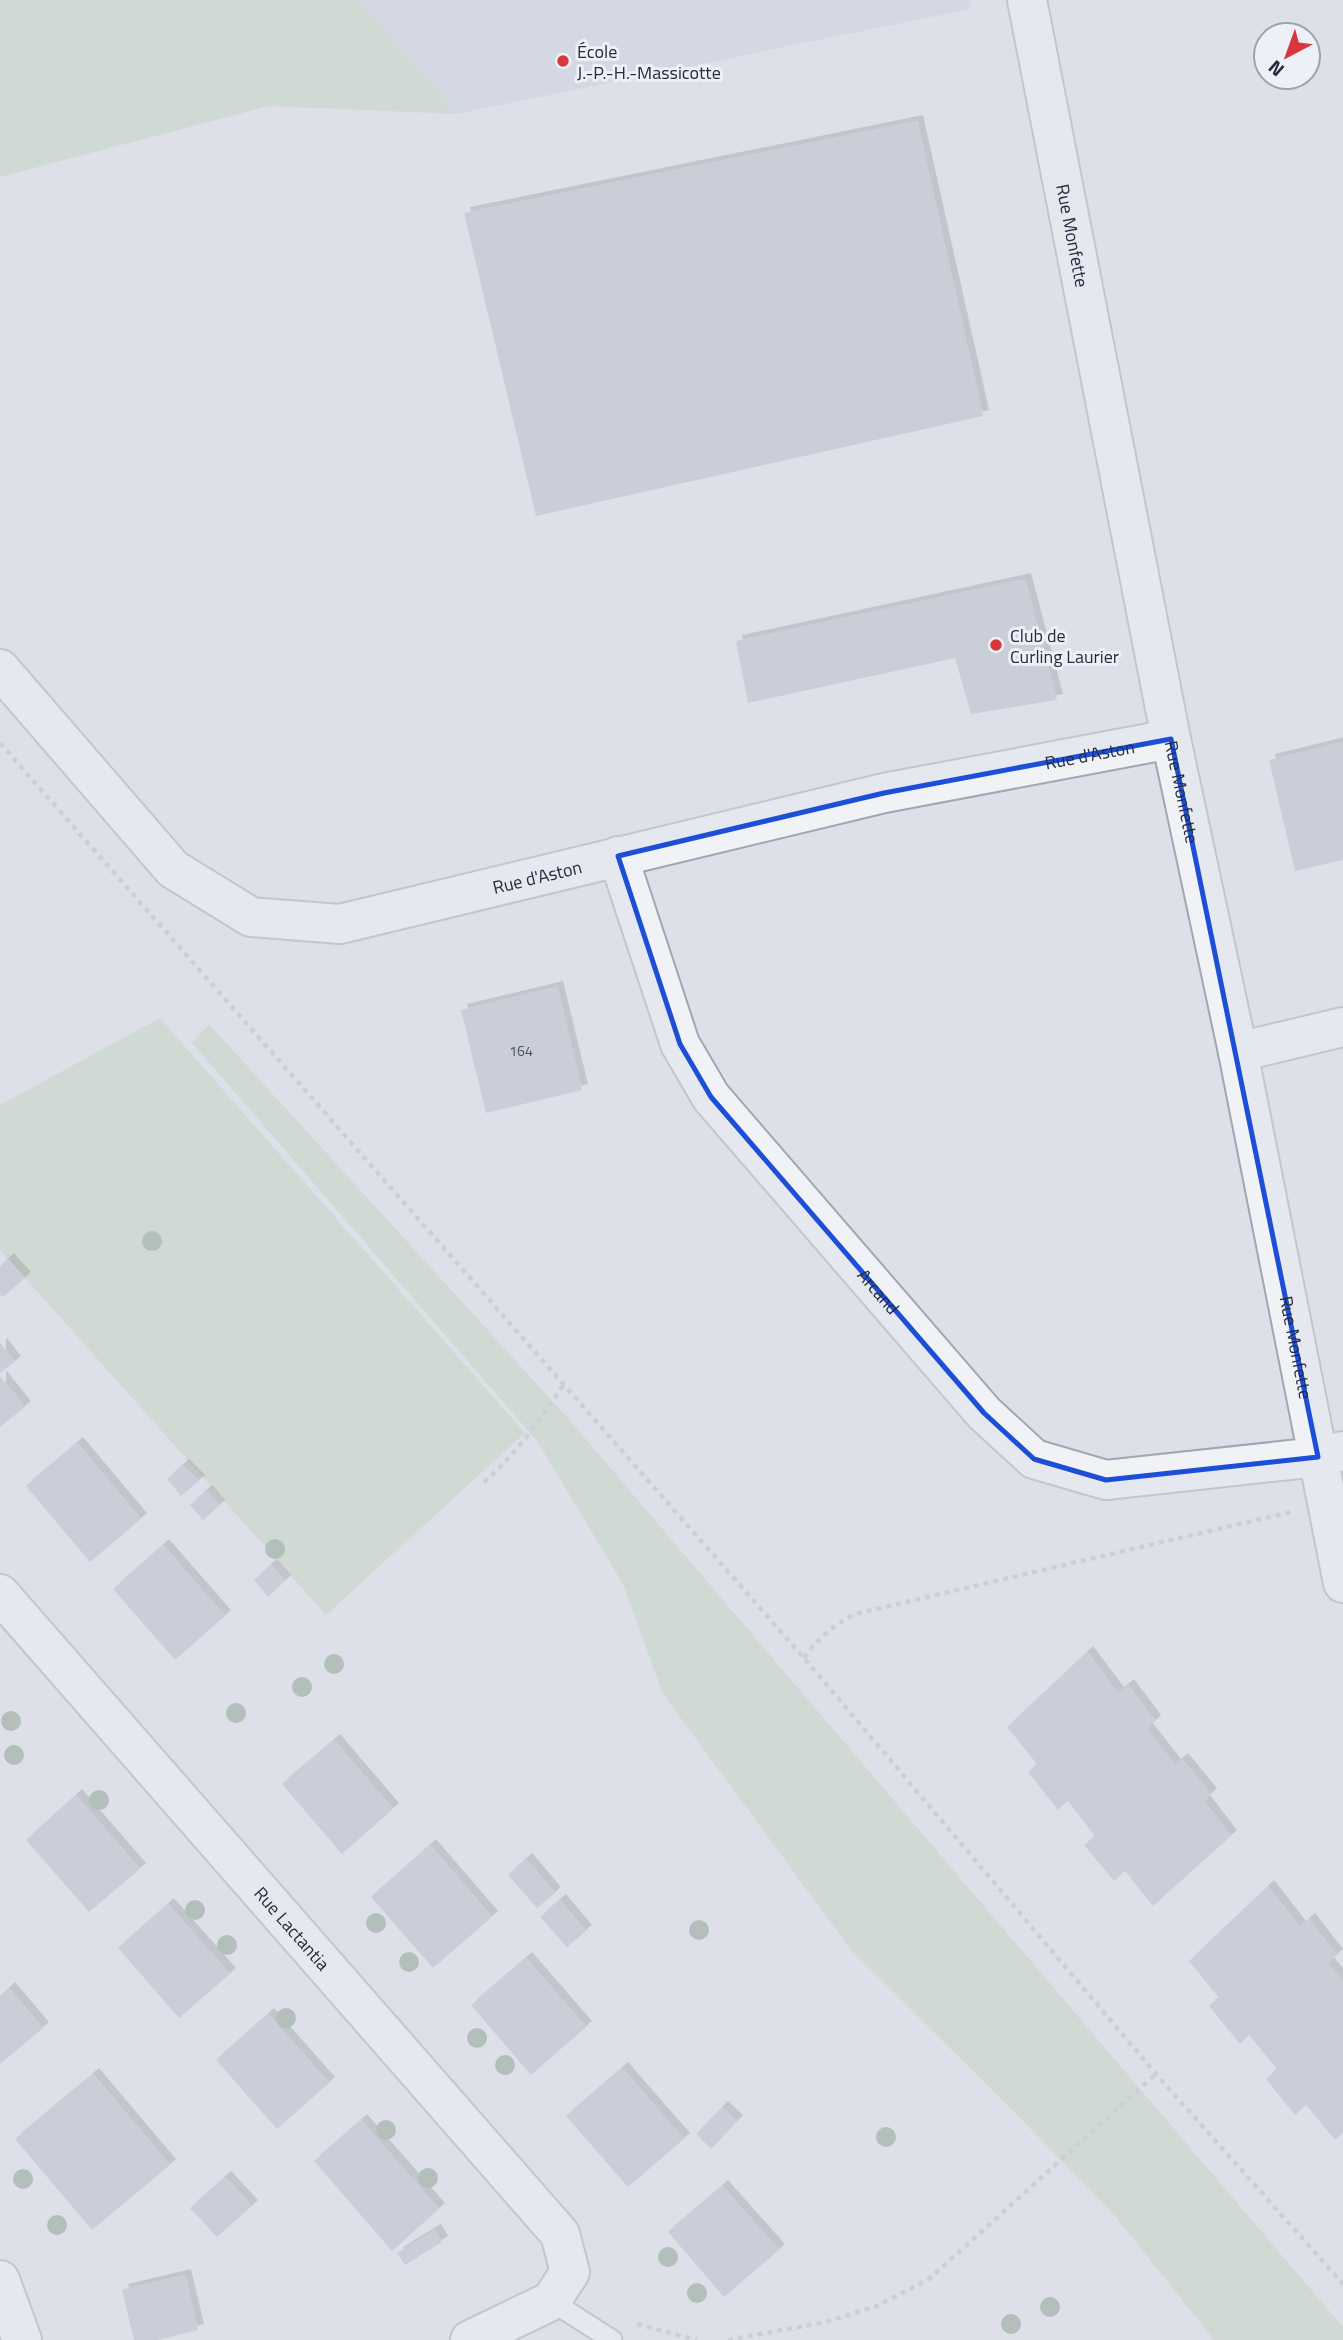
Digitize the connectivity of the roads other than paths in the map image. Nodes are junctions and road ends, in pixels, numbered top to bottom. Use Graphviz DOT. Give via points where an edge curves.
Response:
graph roads {
  1 [pos="1027,0"];
  2 [pos="0,669"];
  3 [pos="1171,739"];
  4 [pos="618,856"];
  5 [pos="1343,1027"];
  6 [pos="1238,1052"];
  7 [pos="1331,1454"];
  8 [pos="1343,1583"];
  9 [pos="0,1594"];
  10 [pos="0,2280"];
  11 [pos="560,2287"];
  12 [pos="22,2340"];
  13 [pos="470,2340"];
  14 [pos="612,2340"];
  1 -- 3 [label="street, Rue Monfette"];
  2 -- 4 [label="street, Rue d'Aston" via="173,869 251,918 340,924"];
  3 -- 4 [label="street, Rue d'Aston" via="884,793"];
  3 -- 6 [label="street, Rue Monfette"];
  4 -- 7 [label="street, Arcand" via="680,1044 710,1097 984,1413 1034,1459 1106,1480"];
  5 -- 6 [label="street"];
  6 -- 7 [label="street, Rue Monfette"];
  7 -- 8 [label="street, Rue Monfette"];
  9 -- 11 [label="street, Rue Lactantia" via="560,2234"];
  10 -- 12 [label="street"];
  11 -- 13 [label="street"];
  11 -- 14 [label="lane"];
}
